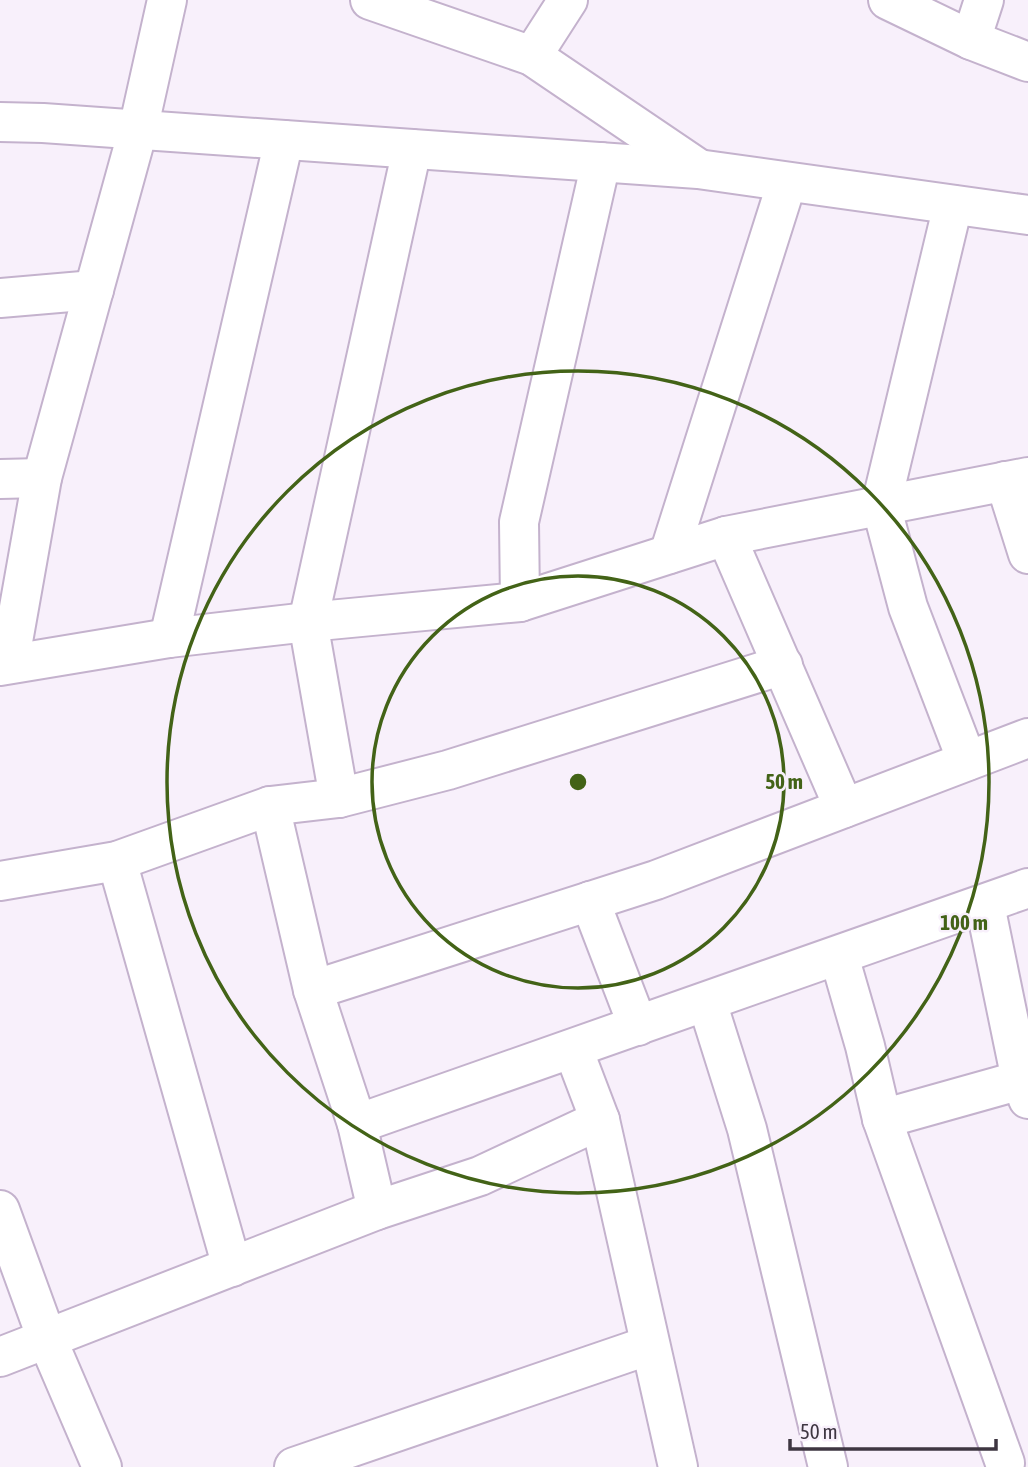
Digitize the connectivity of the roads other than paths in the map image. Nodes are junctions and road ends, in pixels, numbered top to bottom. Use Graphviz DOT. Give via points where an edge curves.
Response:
graph roads {
  1 [pos="167,0"];
  2 [pos="370,0"];
  3 [pos="568,0"];
  4 [pos="888,0"];
  5 [pos="985,0"];
  6 [pos="971,40"];
  7 [pos="533,56"];
  8 [pos="1028,62"];
  9 [pos="0,122"];
  10 [pos="138,130"];
  11 [pos="284,140"];
  12 [pos="412,149"];
  13 [pos="601,162"];
  14 [pos="698,169"];
  15 [pos="787,182"];
  16 [pos="953,205"];
  17 [pos="1028,215"];
  18 [pos="94,290"];
  19 [pos="0,298"];
  20 [pos="42,478"];
  21 [pos="0,479"];
  22 [pos="1016,479"];
  23 [pos="881,505"];
  24 [pos="726,536"];
  25 [pos="669,554"];
  26 [pos="1028,554"];
  27 [pos="520,602"];
  28 [pos="308,622"];
  29 [pos="169,638"];
  30 [pos="5,665"];
  31 [pos="783,665"];
  32 [pos="1028,738"];
  33 [pos="967,761"];
  34 [pos="339,798"];
  35 [pos="270,806"];
  36 [pos="844,808"];
  37 [pos="117,861"];
  38 [pos="0,881"];
  39 [pos="1028,888"];
  40 [pos="590,901"];
  41 [pos="985,905"];
  42 [pos="839,956"];
  43 [pos="313,990"];
  44 [pos="707,1002"];
  45 [pos="638,1026"];
  46 [pos="573,1049"];
  47 [pos="1024,1090"];
  48 [pos="882,1119"];
  49 [pos="600,1120"];
  50 [pos="357,1124"];
  51 [pos="0,1210"];
  52 [pos="377,1210"];
  53 [pos="232,1266"];
  54 [pos="47,1339"];
  55 [pos="650,1345"];
  56 [pos="0,1357"];
  57 [pos="1008,1461"];
  58 [pos="103,1467"];
  59 [pos="294,1467"];
  60 [pos="678,1467"];
  61 [pos="828,1467"];
  1 -- 10 [label="street"];
  2 -- 7 [label="street"];
  3 -- 7 [label="street"];
  4 -- 6 [label="street"];
  5 -- 6 [label="street"];
  6 -- 8 [label="street"];
  7 -- 14 [label="street"];
  9 -- 10 [label="street"];
  10 -- 11 [label="street"];
  10 -- 18 [label="street"];
  11 -- 12 [label="street"];
  11 -- 29 [label="street"];
  12 -- 13 [label="street"];
  12 -- 28 [label="street"];
  13 -- 14 [label="street"];
  13 -- 27 [label="street" via="519,522"];
  14 -- 15 [label="street"];
  15 -- 16 [label="street"];
  15 -- 25 [label="street"];
  16 -- 17 [label="street"];
  16 -- 23 [label="street"];
  18 -- 19 [label="street"];
  18 -- 20 [label="street"];
  20 -- 21 [label="street"];
  20 -- 30 [label="street"];
  22 -- 23 [label="street"];
  22 -- 26 [label="street"];
  23 -- 24 [label="street"];
  23 -- 33 [label="street" via="908,607"];
  24 -- 25 [label="street"];
  24 -- 31 [label="street"];
  25 -- 27 [label="street"];
  27 -- 28 [label="street"];
  28 -- 29 [label="street"];
  28 -- 34 [label="street"];
  29 -- 30 [label="street"];
  31 -- 34 [label="street" via="448,770"];
  31 -- 36 [label="street"];
  32 -- 33 [label="street"];
  33 -- 36 [label="street"];
  34 -- 35 [label="street"];
  35 -- 37 [label="street"];
  35 -- 43 [label="street"];
  36 -- 40 [label="street"];
  37 -- 38 [label="street"];
  37 -- 53 [label="street"];
  39 -- 41 [label="street"];
  40 -- 43 [label="street"];
  40 -- 45 [label="street"];
  41 -- 42 [label="street"];
  41 -- 47 [label="street"];
  42 -- 44 [label="street"];
  42 -- 48 [label="street"];
  43 -- 50 [label="street"];
  44 -- 45 [label="street"];
  44 -- 61 [label="street" via="747,1129"];
  45 -- 46 [label="street"];
  46 -- 49 [label="street"];
  46 -- 50 [label="street"];
  47 -- 48 [label="street"];
  48 -- 57 [label="street"];
  49 -- 52 [label="street" via="480,1176"];
  49 -- 55 [label="street"];
  50 -- 52 [label="street"];
  51 -- 54 [label="street"];
  52 -- 53 [label="street"];
  53 -- 54 [label="street"];
  54 -- 56 [label="street"];
  54 -- 58 [label="street"];
  55 -- 59 [label="street"];
  55 -- 60 [label="street"];
}
